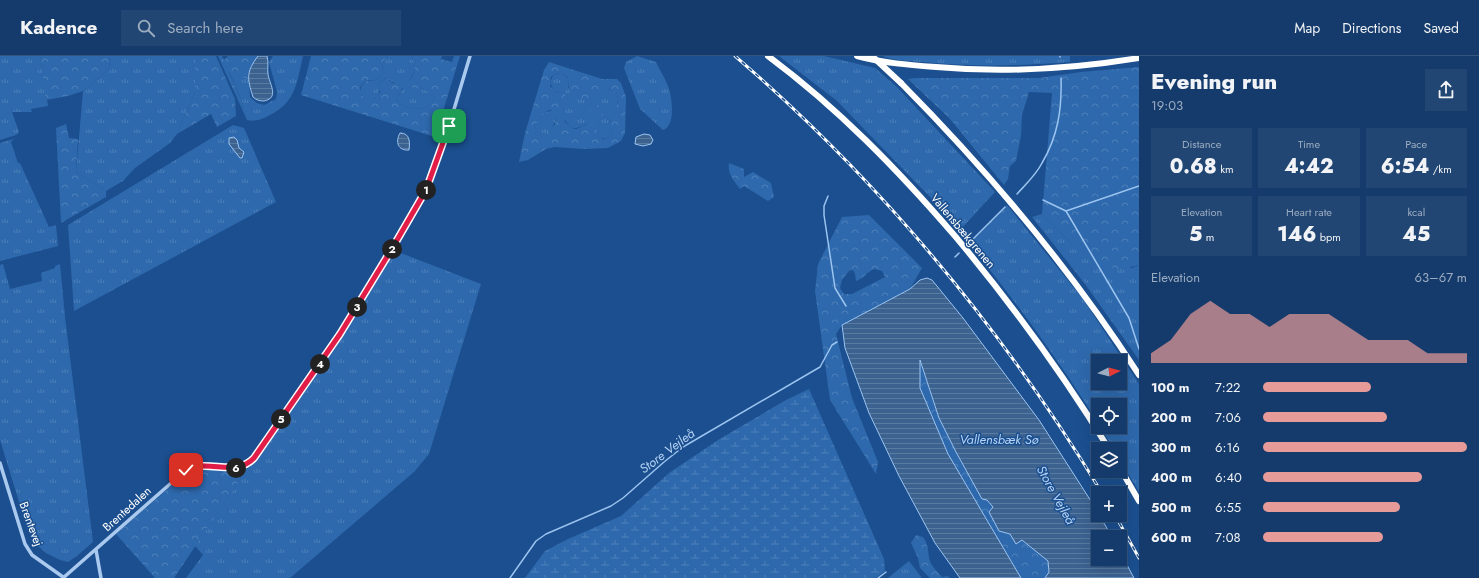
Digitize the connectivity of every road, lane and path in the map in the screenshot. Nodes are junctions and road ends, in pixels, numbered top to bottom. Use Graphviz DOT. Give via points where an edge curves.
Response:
graph roads {
  1 [pos="470,56"];
  2 [pos="768,56"];
  3 [pos="857,56"];
  4 [pos="872,56"];
  5 [pos="1139,58"];
  6 [pos="1139,375"];
  7 [pos="1104,442"];
  8 [pos="0,463"];
  9 [pos="1126,478"];
  10 [pos="1139,501"];
  11 [pos="96,550"];
  12 [pos="63,578"];
  13 [pos="101,578"];
  1 -- 11 [label="street, Brentedalen" via="426,190 340,334 254,458 241,467 202,465 186,470"];
  2 -- 7 [label="highway, Vallensbækgrenen" via="846,121 892,166 940,220 1017,314"];
  3 -- 5 [label="highway" via="906,65 993,70 1078,66"];
  4 -- 6 [label="highway, bridge" via="957,141 1034,230 1088,299"];
  8 -- 12 [label="street, Brentevej" via="25,544 32,555"];
  9 -- 10 [label="highway"];
  11 -- 12 [label="street, Brentedalen"];
  11 -- 13 [label="street"];
}
